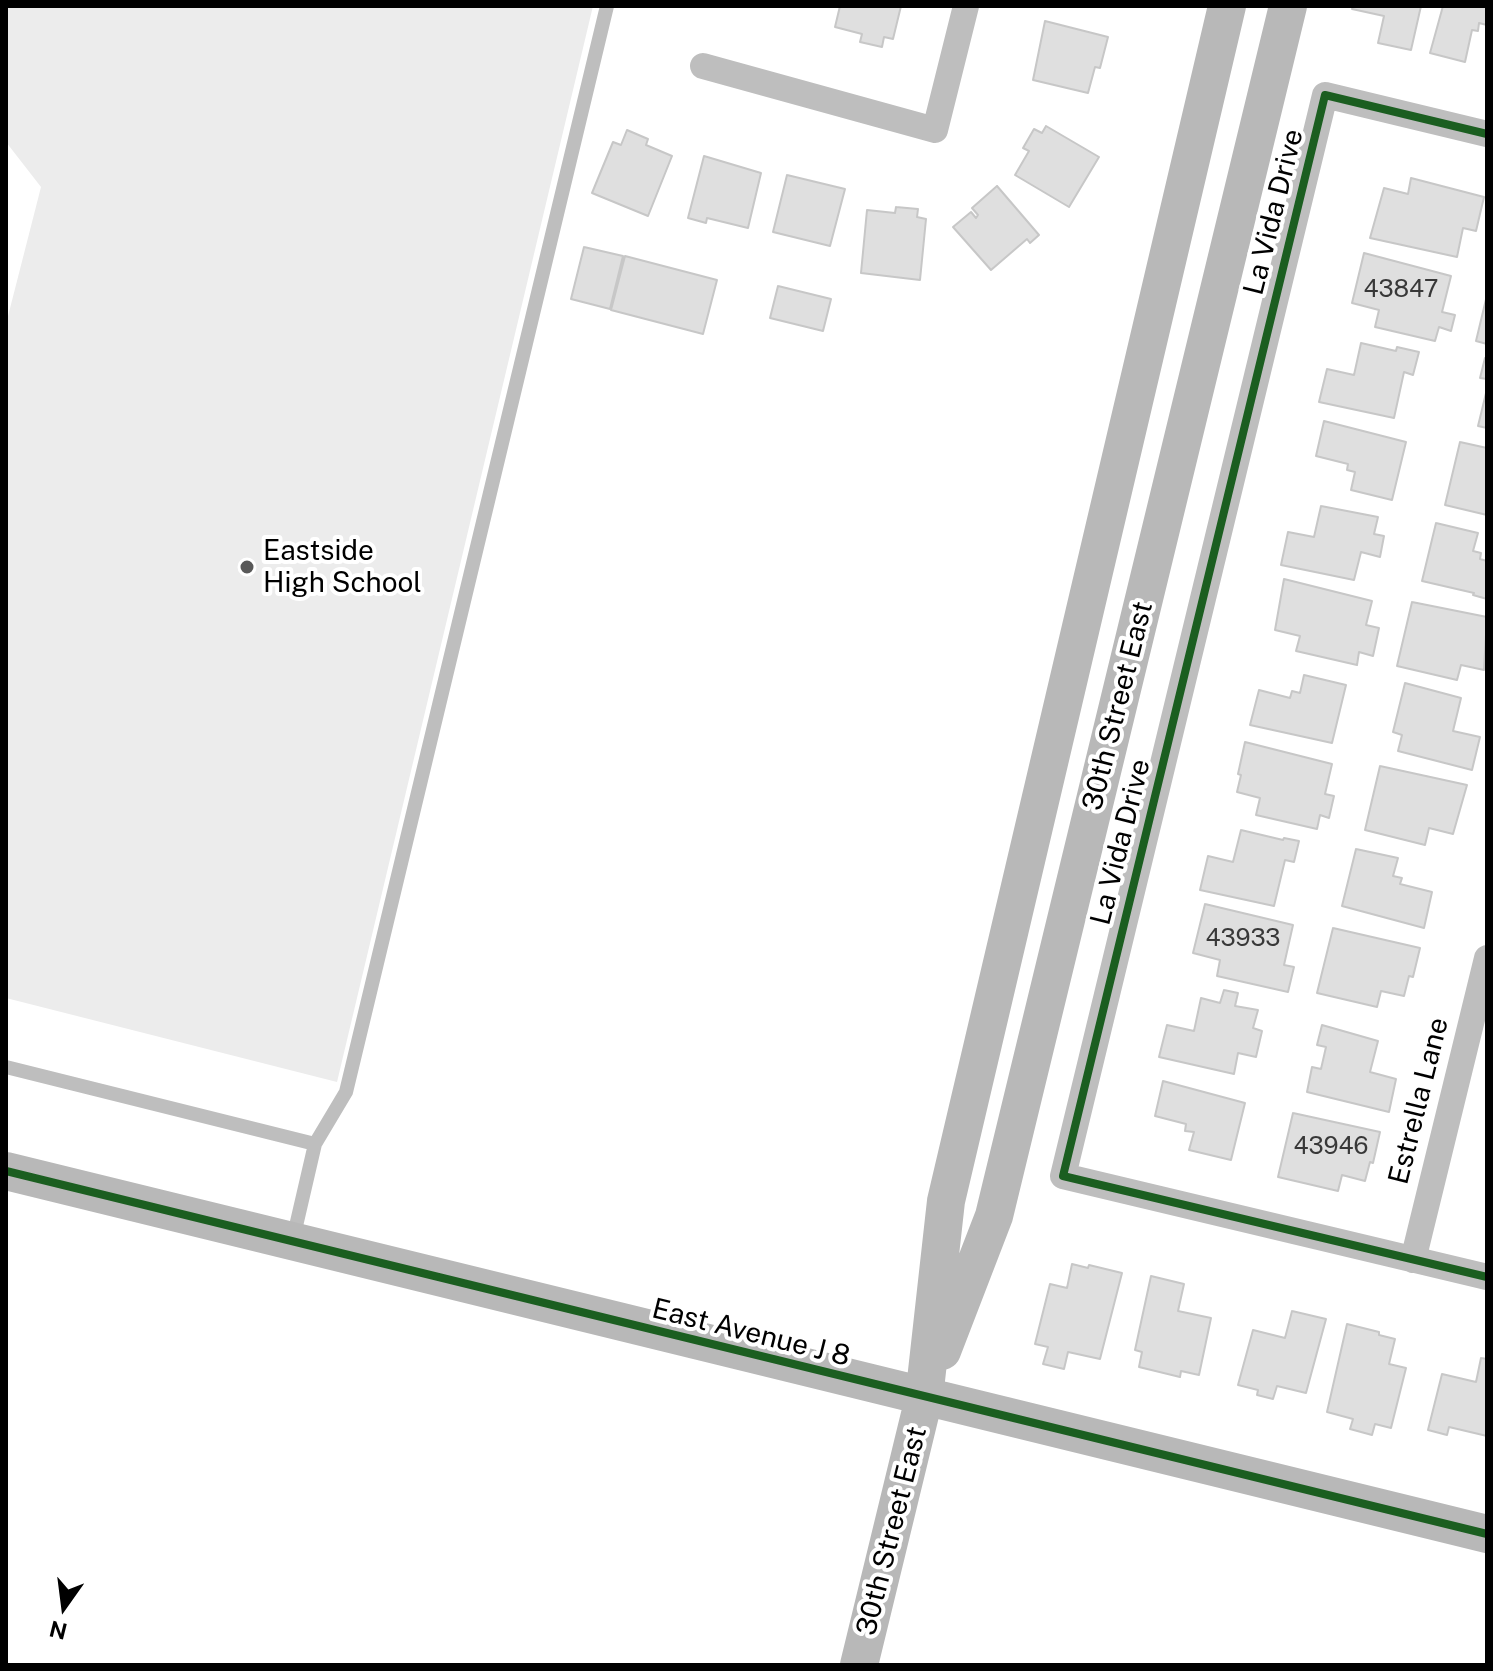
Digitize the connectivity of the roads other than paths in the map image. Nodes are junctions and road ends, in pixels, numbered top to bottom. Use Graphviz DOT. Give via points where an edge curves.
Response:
graph roads {
  1 [pos="607,6"];
  2 [pos="966,6"];
  3 [pos="1227,6"];
  4 [pos="1288,6"];
  5 [pos="703,66"];
  6 [pos="1487,134"];
  7 [pos="1487,958"];
  8 [pos="6,1067"];
  9 [pos="315,1144"];
  10 [pos="6,1171"];
  11 [pos="293,1242"];
  12 [pos="1413,1260"];
  13 [pos="1487,1277"];
  14 [pos="924,1398"];
  15 [pos="1487,1534"];
  16 [pos="859,1665"];
  1 -- 9 [label="lane" via="346,1092"];
  2 -- 5 [label="street" via="935,130"];
  3 -- 14 [label="main road, 30th Street East" via="946,1201"];
  4 -- 14 [label="main road, 30th Street East" via="994,1216"];
  6 -- 12 [label="street, La Vida Drive" via="1325,95 1063,1176"];
  7 -- 12 [label="street, Estrella Lane"];
  8 -- 9 [label="lane"];
  9 -- 11 [label="lane"];
  10 -- 11 [label="main road, East Avenue J 8"];
  11 -- 14 [label="main road, East Avenue J 8"];
  12 -- 13 [label="street, La Vida Drive"];
  14 -- 15 [label="main road, East Avenue J 8"];
  14 -- 16 [label="main road, 30th Street East"];
}
